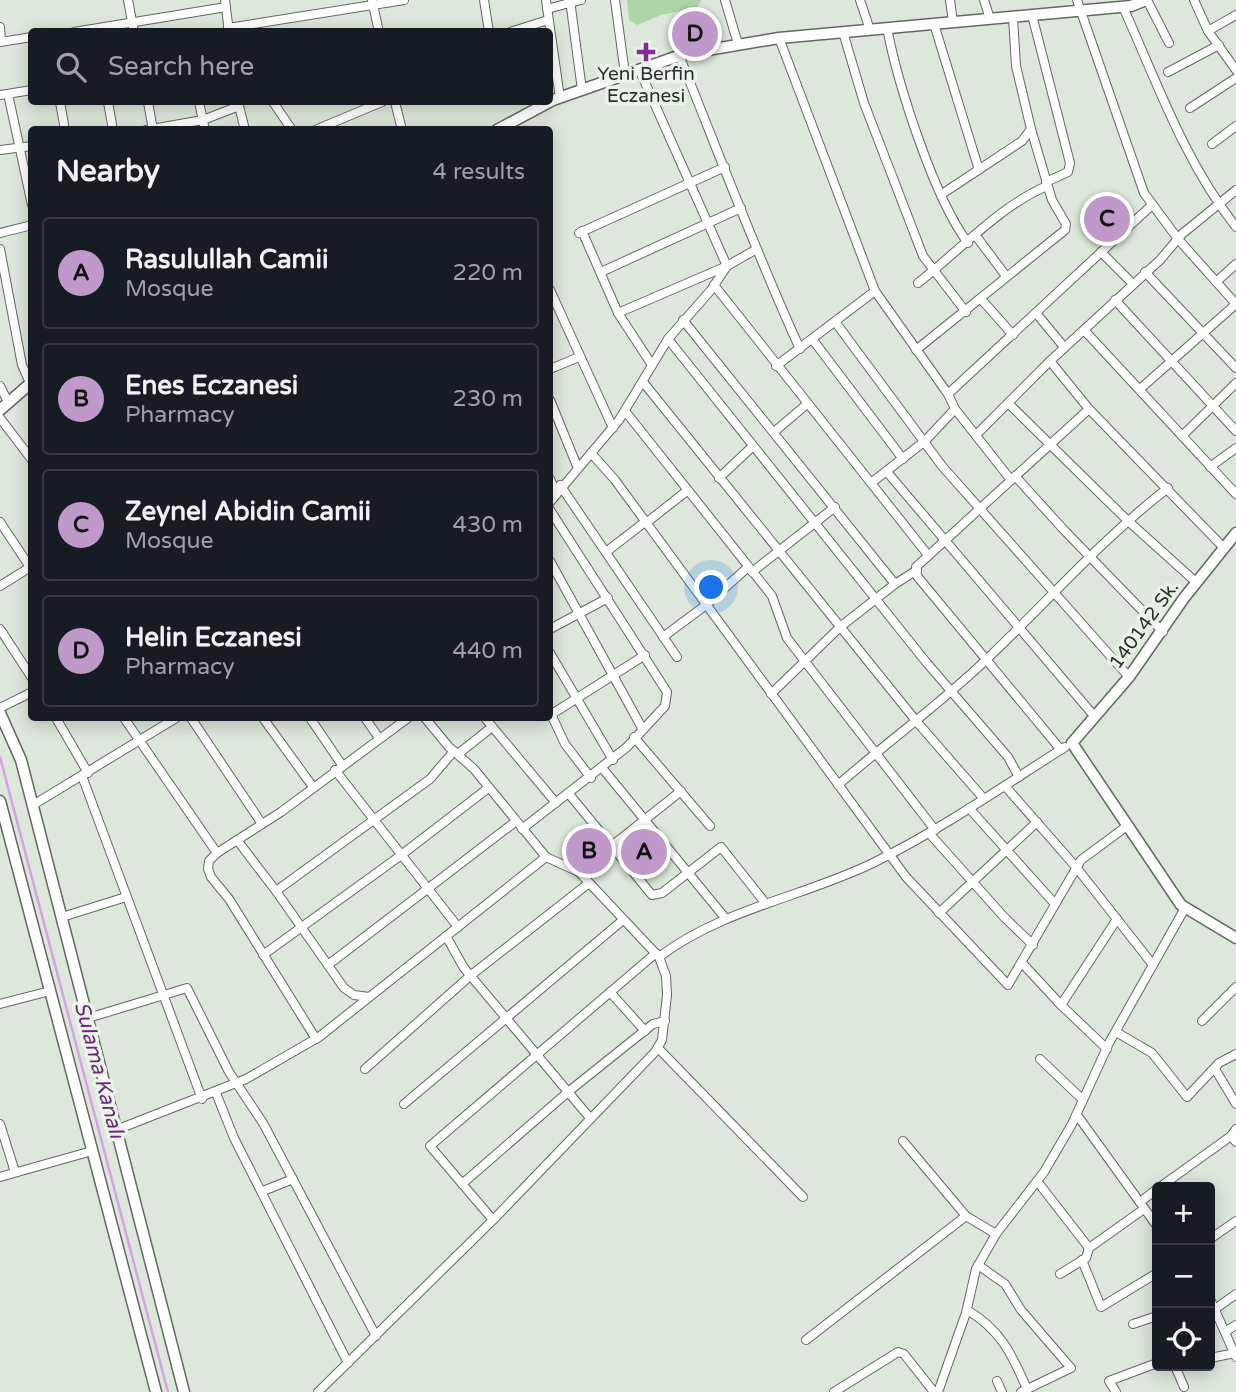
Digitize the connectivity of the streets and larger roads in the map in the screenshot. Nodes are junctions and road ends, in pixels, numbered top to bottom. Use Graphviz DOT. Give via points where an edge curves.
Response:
graph roads {
  1 [pos="128,0"];
  2 [pos="404,0"];
  3 [pos="484,0"];
  4 [pos="581,0"];
  5 [pos="615,0"];
  6 [pos="725,0"];
  7 [pos="860,0"];
  8 [pos="950,0"];
  9 [pos="984,0"];
  10 [pos="1146,0"];
  11 [pos="1194,0"];
  12 [pos="570,1"];
  13 [pos="225,3"];
  14 [pos="372,3"];
  15 [pos="546,4"];
  16 [pos="1078,5"];
  17 [pos="1123,7"];
  18 [pos="1032,15"];
  19 [pos="1236,15"];
  20 [pos="1013,17"];
  21 [pos="990,19"];
  22 [pos="548,20"];
  23 [pos="953,22"];
  24 [pos="934,24"];
  25 [pos="0,27"];
  26 [pos="133,28"];
  27 [pos="228,28"];
  28 [pos="239,28"];
  29 [pos="378,28"];
  30 [pos="488,28"];
  31 [pos="523,28"];
  32 [pos="549,28"];
  33 [pos="887,28"];
  34 [pos="870,30"];
  35 [pos="1208,31"];
  36 [pos="844,32"];
  37 [pos="28,38"];
  38 [pos="779,38"];
  39 [pos="1,41"];
  40 [pos="1169,43"];
  41 [pos="738,44"];
  42 [pos="1219,45"];
  43 [pos="553,52"];
  44 [pos="679,55"];
  45 [pos="1235,65"];
  46 [pos="639,69"];
  47 [pos="1168,72"];
  48 [pos="625,74"];
  49 [pos="1236,78"];
  50 [pos="582,90"];
  51 [pos="28,91"];
  52 [pos="4,94"];
  53 [pos="560,97"];
  54 [pos="553,101"];
  55 [pos="61,105"];
  56 [pos="109,105"];
  57 [pos="149,105"];
  58 [pos="200,105"];
  59 [pos="237,105"];
  60 [pos="239,105"];
  61 [pos="275,105"];
  62 [pos="375,105"];
  63 [pos="396,105"];
  64 [pos="545,105"];
  65 [pos="1190,108"];
  66 [pos="203,120"];
  67 [pos="64,126"];
  68 [pos="112,126"];
  69 [pos="152,126"];
  70 [pos="184,126"];
  71 [pos="204,126"];
  72 [pos="243,126"];
  73 [pos="289,126"];
  74 [pos="325,126"];
  75 [pos="401,126"];
  76 [pos="505,126"];
  77 [pos="1236,127"];
  78 [pos="1031,129"];
  79 [pos="1212,144"];
  80 [pos="28,147"];
  81 [pos="18,149"];
  82 [pos="0,150"];
  83 [pos="724,167"];
  84 [pos="979,170"];
  85 [pos="691,181"];
  86 [pos="1046,184"];
  87 [pos="28,189"];
  88 [pos="1236,190"];
  89 [pos="942,194"];
  90 [pos="1217,203"];
  91 [pos="1152,205"];
  92 [pos="741,208"];
  93 [pos="709,223"];
  94 [pos="28,226"];
  95 [pos="1236,227"];
  96 [pos="0,233"];
  97 [pos="976,236"];
  98 [pos="1178,239"];
  99 [pos="968,243"];
  100 [pos="0,249"];
  101 [pos="755,250"];
  102 [pos="1101,252"];
  103 [pos="1236,264"];
  104 [pos="727,266"];
  105 [pos="933,271"];
  106 [pos="601,272"];
  107 [pos="1145,272"];
  108 [pos="1006,276"];
  109 [pos="1216,282"];
  110 [pos="918,283"];
  111 [pos="1132,284"];
  112 [pos="714,285"];
  113 [pos="875,291"];
  114 [pos="553,297"];
  115 [pos="981,299"];
  116 [pos="1115,300"];
  117 [pos="1236,304"];
  118 [pos="965,312"];
  119 [pos="618,313"];
  120 [pos="1036,313"];
  121 [pos="684,320"];
  122 [pos="836,323"];
  123 [pos="1084,330"];
  124 [pos="1204,332"];
  125 [pos="1013,335"];
  126 [pos="668,339"];
  127 [pos="813,340"];
  128 [pos="1064,347"];
  129 [pos="800,349"];
  130 [pos="916,350"];
  131 [pos="579,357"];
  132 [pos="1050,361"];
  133 [pos="1171,361"];
  134 [pos="652,365"];
  135 [pos="776,366"];
  136 [pos="553,368"];
  137 [pos="1236,368"];
  138 [pos="28,376"];
  139 [pos="643,382"];
  140 [pos="1236,383"];
  141 [pos="28,385"];
  142 [pos="0,386"];
  143 [pos="1140,390"];
  144 [pos="948,394"];
  145 [pos="1008,403"];
  146 [pos="807,404"];
  147 [pos="4,406"];
  148 [pos="1213,406"];
  149 [pos="553,407"];
  150 [pos="954,409"];
  151 [pos="1089,409"];
  152 [pos="625,411"];
  153 [pos="0,418"];
  154 [pos="613,428"];
  155 [pos="1236,431"];
  156 [pos="774,432"];
  157 [pos="976,435"];
  158 [pos="1182,436"];
  159 [pos="925,441"];
  160 [pos="753,446"];
  161 [pos="1049,446"];
  162 [pos="1236,448"];
  163 [pos="591,453"];
  164 [pos="28,455"];
  165 [pos="902,459"];
  166 [pos="578,466"];
  167 [pos="1210,467"];
  168 [pos="887,471"];
  169 [pos="719,478"];
  170 [pos="1013,478"];
  171 [pos="553,483"];
  172 [pos="871,483"];
  173 [pos="1168,488"];
  174 [pos="558,489"];
  175 [pos="688,490"];
  176 [pos="1236,494"];
  177 [pos="553,497"];
  178 [pos="835,508"];
  179 [pos="979,509"];
  180 [pos="553,515"];
  181 [pos="1127,520"];
  182 [pos="0,522"];
  183 [pos="646,522"];
  184 [pos="813,522"];
  185 [pos="1236,533"];
  186 [pos="945,539"];
  187 [pos="1223,547"];
  188 [pos="777,550"];
  189 [pos="606,552"];
  190 [pos="928,555"];
  191 [pos="1090,558"];
  192 [pos="28,564"];
  193 [pos="553,567"];
  194 [pos="28,570"];
  195 [pos="750,570"];
  196 [pos="917,570"];
  197 [pos="1197,583"];
  198 [pos="895,584"];
  199 [pos="0,586"];
  200 [pos="1054,593"];
  201 [pos="608,598"];
  202 [pos="876,599"];
  203 [pos="706,606"];
  204 [pos="578,613"];
  205 [pos="553,627"];
  206 [pos="840,627"];
  207 [pos="1018,628"];
  208 [pos="0,629"];
  209 [pos="1163,632"];
  210 [pos="663,637"];
  211 [pos="645,655"];
  212 [pos="677,657"];
  213 [pos="553,658"];
  214 [pos="987,660"];
  215 [pos="803,661"];
  216 [pos="28,672"];
  217 [pos="615,677"];
  218 [pos="1129,677"];
  219 [pos="950,689"];
  220 [pos="28,694"];
  221 [pos="771,694"];
  222 [pos="576,700"];
  223 [pos="0,710"];
  224 [pos="553,712"];
  225 [pos="553,717"];
  226 [pos="1095,717"];
  227 [pos="58,721"];
  228 [pos="126,721"];
  229 [pos="171,721"];
  230 [pos="193,721"];
  231 [pos="265,721"];
  232 [pos="312,721"];
  233 [pos="367,721"];
  234 [pos="404,721"];
  235 [pos="428,721"];
  236 [pos="487,721"];
  237 [pos="917,722"];
  238 [pos="492,727"];
  239 [pos="642,728"];
  240 [pos="634,737"];
  241 [pos="379,738"];
  242 [pos="1075,740"];
  243 [pos="138,741"];
  244 [pos="1061,750"];
  245 [pos="456,752"];
  246 [pos="875,752"];
  247 [pos="613,760"];
  248 [pos="339,767"];
  249 [pos="603,769"];
  250 [pos="85,774"];
  251 [pos="1019,777"];
  252 [pos="591,778"];
  253 [pos="838,785"];
  254 [pos="1005,786"];
  255 [pos="313,787"];
  256 [pos="487,789"];
  257 [pos="681,791"];
  258 [pos="569,794"];
  259 [pos="984,799"];
  260 [pos="0,801"];
  261 [pos="556,803"];
  262 [pos="33,805"];
  263 [pos="969,808"];
  264 [pos="644,819"];
  265 [pos="373,821"];
  266 [pos="515,822"];
  267 [pos="1037,822"];
  268 [pos="261,824"];
  269 [pos="1128,825"];
  270 [pos="710,826"];
  271 [pos="522,829"];
  272 [pos="932,831"];
  273 [pos="237,840"];
  274 [pos="611,845"];
  275 [pos="217,853"];
  276 [pos="1007,853"];
  277 [pos="890,854"];
  278 [pos="400,856"];
  279 [pos="546,857"];
  280 [pos="1076,867"];
  281 [pos="579,872"];
  282 [pos="687,872"];
  283 [pos="972,881"];
  284 [pos="589,883"];
  285 [pos="427,890"];
  286 [pos="276,891"];
  287 [pos="126,897"];
  288 [pos="766,904"];
  289 [pos="1055,904"];
  290 [pos="1185,908"];
  291 [pos="939,913"];
  292 [pos="62,917"];
  293 [pos="726,919"];
  294 [pos="1117,919"];
  295 [pos="623,920"];
  296 [pos="458,927"];
  297 [pos="301,928"];
  298 [pos="446,936"];
  299 [pos="1236,939"];
  300 [pos="1032,945"];
  301 [pos="263,955"];
  302 [pos="657,955"];
  303 [pos="1023,963"];
  304 [pos="328,965"];
  305 [pos="1153,965"];
  306 [pos="470,976"];
  307 [pos="1236,987"];
  308 [pos="50,991"];
  309 [pos="610,992"];
  310 [pos="163,996"];
  311 [pos="369,997"];
  312 [pos="0,1004"];
  313 [pos="1061,1005"];
  314 [pos="88,1018"];
  315 [pos="505,1018"];
  316 [pos="665,1021"];
  317 [pos="1202,1021"];
  318 [pos="645,1031"];
  319 [pos="1116,1032"];
  320 [pos="316,1039"];
  321 [pos="658,1048"];
  322 [pos="1107,1049"];
  323 [pos="1236,1054"];
  324 [pos="537,1055"];
  325 [pos="1041,1059"];
  326 [pos="365,1069"];
  327 [pos="1215,1069"];
  328 [pos="236,1083"];
  329 [pos="568,1091"];
  330 [pos="216,1093"];
  331 [pos="202,1099"];
  332 [pos="1083,1100"];
  333 [pos="404,1104"];
  334 [pos="1236,1104"];
  335 [pos="1077,1115"];
  336 [pos="590,1118"];
  337 [pos="0,1124"];
  338 [pos="116,1130"];
  339 [pos="1234,1136"];
  340 [pos="903,1141"];
  341 [pos="92,1151"];
  342 [pos="15,1172"];
  343 [pos="0,1177"];
  344 [pos="293,1179"];
  345 [pos="1037,1181"];
  346 [pos="1168,1182"];
  347 [pos="462,1184"];
  348 [pos="263,1191"];
  349 [pos="1152,1195"];
  350 [pos="803,1197"];
  351 [pos="1142,1206"];
  352 [pos="966,1216"];
  353 [pos="1152,1219"];
  354 [pos="494,1220"];
  355 [pos="1236,1221"];
  356 [pos="996,1234"];
  357 [pos="1215,1236"];
  358 [pos="1089,1248"];
  359 [pos="1082,1261"];
  360 [pos="978,1265"];
  361 [pos="1060,1274"];
  362 [pos="1152,1276"];
  363 [pos="1236,1294"];
  364 [pos="1215,1309"];
  365 [pos="967,1310"];
  366 [pos="1152,1318"];
  367 [pos="1133,1324"];
  368 [pos="1236,1325"];
  369 [pos="1226,1332"];
  370 [pos="376,1336"];
  371 [pos="806,1340"];
  372 [pos="1235,1354"];
  373 [pos="1215,1357"];
  374 [pos="348,1363"];
  375 [pos="1152,1365"];
  376 [pos="1177,1371"];
  377 [pos="997,1381"];
  378 [pos="1184,1387"];
  379 [pos="1024,1390"];
  380 [pos="156,1392"];
  381 [pos="184,1392"];
  382 [pos="318,1392"];
  383 [pos="834,1392"];
  384 [pos="936,1392"];
  385 [pos="1002,1392"];
  386 [pos="1116,1392"];
  1 -- 26 [label="street"];
  2 -- 14 [label="street"];
  3 -- 30 [label="street"];
  4 -- 12 [label="street"];
  5 -- 48 [label="street"];
  6 -- 41 [label="street"];
  7 -- 34 [label="street"];
  8 -- 23 [label="street"];
  9 -- 21 [label="street"];
  10 -- 17 [label="street"];
  10 -- 40 [label="street"];
  11 -- 35 [label="street"];
  12 -- 15 [label="street"];
  12 -- 50 [label="street"];
  13 -- 26 [label="street"];
  13 -- 27 [label="street"];
  14 -- 28 [label="street"];
  14 -- 29 [label="street"];
  15 -- 22 [label="street"];
  16 -- 17 [label="street"];
  16 -- 18 [label="street"];
  16 -- 91 [label="street"];
  17 -- 90 [label="street" via="1182,142"];
  18 -- 20 [label="street"];
  18 -- 86 [label="street" via="1070,163 1068,172"];
  19 -- 35 [label="street"];
  20 -- 21 [label="street"];
  20 -- 78 [label="street" via="1016,66"];
  21 -- 23 [label="street"];
  22 -- 31 [label="street"];
  22 -- 32 [label="street"];
  23 -- 24 [label="street"];
  24 -- 33 [label="street"];
  24 -- 84 [label="street"];
  25 -- 39 [label="street"];
  33 -- 34 [label="street"];
  33 -- 89 [label="street" via="893,58"];
  34 -- 36 [label="street"];
  35 -- 42 [label="street"];
  36 -- 38 [label="street"];
  36 -- 105 [label="street" via="863,103 919,247"];
  37 -- 39 [label="street"];
  38 -- 41 [label="street"];
  38 -- 113 [label="street"];
  41 -- 44 [label="street"];
  42 -- 45 [label="street"];
  42 -- 47 [label="street"];
  43 -- 53 [label="street"];
  44 -- 46 [label="street"];
  44 -- 83 [label="street"];
  46 -- 48 [label="street"];
  46 -- 85 [label="street"];
  48 -- 50 [label="street"];
  49 -- 65 [label="street"];
  50 -- 53 [label="street"];
  51 -- 52 [label="street"];
  52 -- 81 [label="street"];
  53 -- 54 [label="street"];
  55 -- 67 [label="street"];
  56 -- 68 [label="street"];
  57 -- 69 [label="street"];
  58 -- 66 [label="street"];
  59 -- 66 [label="street"];
  60 -- 72 [label="street"];
  61 -- 73 [label="street"];
  62 -- 74 [label="street"];
  63 -- 75 [label="street"];
  64 -- 76 [label="street"];
  66 -- 70 [label="street"];
  66 -- 71 [label="street"];
  77 -- 79 [label="street"];
  78 -- 84 [label="street"];
  78 -- 86 [label="street"];
  80 -- 81 [label="street"];
  81 -- 82 [label="street"];
  81 -- 87 [label="street"];
  83 -- 85 [label="street"];
  83 -- 92 [label="street"];
  84 -- 89 [label="street"];
  85 -- 93 [label="street"];
  85 -- 106 [label="street" via="581,232"];
  86 -- 97 [label="street"];
  86 -- 108 [label="street" via="1065,230"];
  88 -- 90 [label="street"];
  89 -- 99 [label="street" via="950,219"];
  90 -- 95 [label="street"];
  90 -- 98 [label="street"];
  91 -- 98 [label="street"];
  91 -- 102 [label="street"];
  92 -- 93 [label="street"];
  92 -- 101 [label="street"];
  93 -- 104 [label="street"];
  93 -- 106 [label="street"];
  94 -- 96 [label="street"];
  97 -- 99 [label="street"];
  97 -- 108 [label="street"];
  98 -- 107 [label="street"];
  98 -- 109 [label="street"];
  99 -- 105 [label="street"];
  100 -- 138 [label="street"];
  101 -- 104 [label="street"];
  101 -- 129 [label="street"];
  102 -- 111 [label="street"];
  102 -- 120 [label="street"];
  103 -- 109 [label="street"];
  104 -- 112 [label="street"];
  104 -- 119 [label="street"];
  105 -- 110 [label="street"];
  105 -- 118 [label="street"];
  106 -- 119 [label="street"];
  107 -- 111 [label="street"];
  107 -- 124 [label="street"];
  108 -- 115 [label="street"];
  109 -- 117 [label="street"];
  111 -- 116 [label="street"];
  112 -- 121 [label="street"];
  112 -- 135 [label="street"];
  113 -- 122 [label="street"];
  113 -- 130 [label="street"];
  114 -- 131 [label="street"];
  115 -- 118 [label="street"];
  115 -- 125 [label="street"];
  116 -- 123 [label="street"];
  116 -- 133 [label="street"];
  117 -- 124 [label="street"];
  118 -- 130 [label="street"];
  119 -- 134 [label="street"];
  120 -- 125 [label="street"];
  120 -- 128 [label="street"];
  121 -- 126 [label="street"];
  121 -- 156 [label="street"];
  122 -- 127 [label="street"];
  122 -- 159 [label="street"];
  123 -- 128 [label="street"];
  123 -- 143 [label="street"];
  124 -- 133 [label="street"];
  124 -- 137 [label="street"];
  125 -- 144 [label="street"];
  126 -- 134 [label="street"];
  126 -- 160 [label="street"];
  127 -- 129 [label="street"];
  127 -- 165 [label="street"];
  128 -- 132 [label="street"];
  129 -- 135 [label="street"];
  130 -- 144 [label="street"];
  131 -- 136 [label="street"];
  131 -- 154 [label="street"];
  132 -- 145 [label="street"];
  132 -- 151 [label="street"];
  133 -- 143 [label="street"];
  133 -- 148 [label="street"];
  134 -- 139 [label="street"];
  135 -- 146 [label="street"];
  139 -- 152 [label="street"];
  139 -- 169 [label="street"];
  140 -- 148 [label="street"];
  141 -- 147 [label="street"];
  142 -- 147 [label="street"];
  143 -- 158 [label="street"];
  144 -- 150 [label="street"];
  145 -- 157 [label="street"];
  145 -- 161 [label="street"];
  146 -- 156 [label="street"];
  146 -- 172 [label="street"];
  148 -- 155 [label="street"];
  148 -- 158 [label="street"];
  149 -- 166 [label="street"];
  150 -- 157 [label="street"];
  150 -- 159 [label="street"];
  151 -- 161 [label="street"];
  151 -- 173 [label="street"];
  152 -- 154 [label="street"];
  152 -- 175 [label="street"];
  153 -- 164 [label="street"];
  154 -- 163 [label="street"];
  156 -- 178 [label="street"];
  157 -- 170 [label="street"];
  158 -- 167 [label="street"];
  159 -- 165 [label="street"];
  159 -- 179 [label="street"];
  160 -- 169 [label="street"];
  160 -- 184 [label="street"];
  161 -- 170 [label="street"];
  161 -- 181 [label="street"];
  162 -- 167 [label="street"];
  163 -- 166 [label="street"];
  163 -- 183 [label="street"];
  165 -- 168 [label="street"];
  166 -- 174 [label="street"];
  167 -- 176 [label="street"];
  168 -- 172 [label="street"];
  168 -- 186 [label="street"];
  169 -- 188 [label="street"];
  170 -- 179 [label="street"];
  170 -- 191 [label="street"];
  171 -- 174 [label="street"];
  172 -- 190 [label="street"];
  173 -- 181 [label="street"];
  173 -- 187 [label="street"];
  174 -- 177 [label="street"];
  174 -- 189 [label="street"];
  175 -- 183 [label="street"];
  175 -- 195 [label="street"];
  178 -- 184 [label="street"];
  178 -- 198 [label="street"];
  179 -- 186 [label="street"];
  179 -- 200 [label="street"];
  180 -- 201 [label="street"];
  181 -- 191 [label="street"];
  181 -- 197 [label="street"];
  182 -- 192 [label="street"];
  183 -- 189 [label="street"];
  183 -- 203 [label="street"];
  184 -- 188 [label="street"];
  184 -- 202 [label="street"];
  185 -- 187 [label="street, 140142 Sk."];
  186 -- 190 [label="street"];
  186 -- 207 [label="street"];
  187 -- 197 [label="street, 140142 Sk."];
  188 -- 195 [label="street"];
  188 -- 206 [label="street"];
  189 -- 210 [label="street"];
  190 -- 196 [label="street"];
  191 -- 200 [label="street"];
  191 -- 209 [label="street"];
  193 -- 204 [label="street"];
  194 -- 199 [label="street"];
  195 -- 203 [label="street"];
  195 -- 215 [label="street" via="772,596 787,638"];
  196 -- 198 [label="street"];
  196 -- 214 [label="street" via="917,576"];
  197 -- 209 [label="street, 140142 Sk."];
  198 -- 202 [label="street"];
  200 -- 207 [label="street"];
  200 -- 218 [label="street"];
  201 -- 204 [label="street"];
  201 -- 211 [label="street"];
  202 -- 206 [label="street"];
  202 -- 219 [label="street"];
  203 -- 210 [label="street"];
  203 -- 221 [label="street"];
  204 -- 205 [label="street"];
  204 -- 217 [label="street"];
  206 -- 215 [label="street"];
  206 -- 237 [label="street"];
  207 -- 214 [label="street"];
  207 -- 226 [label="street"];
  208 -- 216 [label="street"];
  209 -- 218 [label="street, 140142 Sk."];
  210 -- 212 [label="street"];
  211 -- 217 [label="street"];
  211 -- 239 [label="street" via="667,692 665,706"];
  213 -- 222 [label="street"];
  214 -- 219 [label="street"];
  214 -- 244 [label="street"];
  215 -- 221 [label="street"];
  215 -- 246 [label="street"];
  217 -- 222 [label="street"];
  217 -- 239 [label="street"];
  218 -- 226 [label="street, 140142 Sk."];
  219 -- 237 [label="street"];
  219 -- 251 [label="street" via="1008,757"];
  220 -- 223 [label="street"];
  221 -- 253 [label="street"];
  222 -- 224 [label="street"];
  222 -- 247 [label="street"];
  223 -- 262 [label="street" via="22,760"];
  225 -- 252 [label="street" via="565,744"];
  226 -- 242 [label="street, 140142 Sk."];
  227 -- 250 [label="street"];
  228 -- 243 [label="street"];
  229 -- 243 [label="street"];
  230 -- 268 [label="street"];
  231 -- 255 [label="street"];
  232 -- 248 [label="street"];
  233 -- 241 [label="street"];
  234 -- 241 [label="street"];
  235 -- 245 [label="street"];
  236 -- 238 [label="street"];
  237 -- 246 [label="street"];
  237 -- 259 [label="street"];
  238 -- 245 [label="street"];
  238 -- 261 [label="street"];
  239 -- 240 [label="street"];
  240 -- 247 [label="street"];
  240 -- 257 [label="street"];
  241 -- 248 [label="street"];
  242 -- 244 [label="street"];
  242 -- 269 [label="street"];
  243 -- 250 [label="street"];
  243 -- 275 [label="street"];
  244 -- 251 [label="street"];
  245 -- 256 [label="street"];
  245 -- 265 [label="street" via="430,779"];
  246 -- 253 [label="street"];
  246 -- 272 [label="street"];
  247 -- 249 [label="street"];
  248 -- 255 [label="street"];
  248 -- 265 [label="street"];
  249 -- 252 [label="street"];
  249 -- 264 [label="street"];
  250 -- 262 [label="street"];
  250 -- 287 [label="street"];
  251 -- 254 [label="street"];
  252 -- 258 [label="street"];
  253 -- 277 [label="street"];
  254 -- 259 [label="street"];
  254 -- 267 [label="street"];
  255 -- 268 [label="street"];
  256 -- 266 [label="street"];
  256 -- 278 [label="street"];
  257 -- 264 [label="street"];
  257 -- 270 [label="street"];
  258 -- 261 [label="street"];
  258 -- 274 [label="street"];
  259 -- 263 [label="street"];
  260 -- 308 [label="street"];
  261 -- 271 [label="street"];
  262 -- 292 [label="street"];
  263 -- 272 [label="street"];
  263 -- 276 [label="street"];
  264 -- 274 [label="street"];
  264 -- 282 [label="street"];
  265 -- 278 [label="street"];
  265 -- 286 [label="street"];
  266 -- 271 [label="street"];
  266 -- 285 [label="street"];
  267 -- 276 [label="street"];
  267 -- 280 [label="street"];
  268 -- 273 [label="street"];
  269 -- 280 [label="street"];
  269 -- 290 [label="street"];
  271 -- 279 [label="street"];
  272 -- 277 [label="street"];
  272 -- 283 [label="street"];
  273 -- 275 [label="street"];
  273 -- 286 [label="street"];
  274 -- 281 [label="street"];
  274 -- 282 [label="street" via="652,895 662,893"];
  275 -- 301 [label="street" via="209,861 211,877"];
  276 -- 283 [label="street"];
  276 -- 289 [label="street"];
  277 -- 288 [label="street"];
  277 -- 291 [label="street"];
  278 -- 285 [label="street"];
  278 -- 297 [label="street"];
  279 -- 281 [label="street"];
  279 -- 296 [label="street"];
  280 -- 289 [label="street"];
  280 -- 294 [label="street"];
  281 -- 284 [label="street"];
  282 -- 288 [label="street" via="721,847"];
  282 -- 293 [label="street"];
  283 -- 291 [label="street"];
  283 -- 300 [label="street"];
  284 -- 295 [label="street"];
  284 -- 306 [label="street"];
  285 -- 296 [label="street"];
  285 -- 304 [label="street"];
  286 -- 297 [label="street"];
  287 -- 292 [label="street"];
  287 -- 310 [label="street"];
  288 -- 293 [label="street"];
  289 -- 300 [label="street"];
  290 -- 299 [label="street"];
  290 -- 305 [label="street"];
  291 -- 303 [label="street" via="1008,985"];
  292 -- 314 [label="street"];
  293 -- 302 [label="street"];
  294 -- 305 [label="street"];
  294 -- 313 [label="street"];
  295 -- 302 [label="street"];
  295 -- 315 [label="street"];
  296 -- 298 [label="street"];
  297 -- 301 [label="street"];
  297 -- 304 [label="street"];
  298 -- 306 [label="street"];
  298 -- 311 [label="street"];
  300 -- 303 [label="street"];
  301 -- 320 [label="street"];
  302 -- 309 [label="street"];
  302 -- 316 [label="street" via="667,986"];
  303 -- 313 [label="street"];
  304 -- 311 [label="street" via="345,988"];
  305 -- 319 [label="street"];
  306 -- 315 [label="street"];
  306 -- 326 [label="street"];
  307 -- 317 [label="street"];
  308 -- 312 [label="street"];
  308 -- 341 [label="street"];
  309 -- 318 [label="street"];
  309 -- 324 [label="street"];
  310 -- 314 [label="street"];
  310 -- 328 [label="street" via="187,988"];
  310 -- 331 [label="street"];
  311 -- 320 [label="street"];
  313 -- 322 [label="street"];
  314 -- 338 [label="street"];
  315 -- 324 [label="street"];
  315 -- 333 [label="street"];
  316 -- 318 [label="street"];
  316 -- 321 [label="street"];
  318 -- 329 [label="street"];
  319 -- 322 [label="street"];
  319 -- 327 [label="street" via="1152,1053 1188,1097"];
  320 -- 328 [label="street"];
  321 -- 336 [label="street"];
  321 -- 350 [label="street"];
  322 -- 332 [label="street"];
  323 -- 327 [label="street"];
  324 -- 329 [label="street"];
  324 -- 347 [label="street" via="430,1146"];
  325 -- 332 [label="street"];
  327 -- 334 [label="street"];
  328 -- 330 [label="street"];
  328 -- 344 [label="street"];
  329 -- 336 [label="street"];
  329 -- 347 [label="street"];
  330 -- 331 [label="street"];
  330 -- 348 [label="street"];
  331 -- 338 [label="street"];
  332 -- 335 [label="street"];
  335 -- 345 [label="street"];
  335 -- 351 [label="street"];
  336 -- 354 [label="street"];
  337 -- 342 [label="street"];
  338 -- 381 [label="street"];
  339 -- 346 [label="street"];
  340 -- 352 [label="street"];
  341 -- 342 [label="street"];
  341 -- 380 [label="street"];
  342 -- 343 [label="street"];
  344 -- 348 [label="street"];
  344 -- 370 [label="street"];
  345 -- 356 [label="street"];
  345 -- 358 [label="street"];
  347 -- 354 [label="street"];
  348 -- 374 [label="street"];
  349 -- 351 [label="street"];
  351 -- 353 [label="street"];
  351 -- 358 [label="street"];
  352 -- 356 [label="street"];
  352 -- 371 [label="street"];
  354 -- 370 [label="street"];
  355 -- 357 [label="street"];
  356 -- 360 [label="street"];
  358 -- 359 [label="street"];
  359 -- 361 [label="street"];
  359 -- 362 [label="street" via="1101,1307"];
  360 -- 365 [label="street"];
  360 -- 379 [label="street" via="1005,1284 1071,1368"];
  363 -- 364 [label="street"];
  364 -- 369 [label="street"];
  365 -- 379 [label="street" via="1005,1342"];
  365 -- 384 [label="street"];
  366 -- 367 [label="street"];
  368 -- 369 [label="street"];
  369 -- 372 [label="street"];
  370 -- 374 [label="street"];
  372 -- 373 [label="street"];
  374 -- 382 [label="street"];
  375 -- 386 [label="street" via="1110,1381"];
  376 -- 378 [label="street"];
  377 -- 385 [label="street"];
  383 -- 384 [label="street" via="898,1352"];
}
